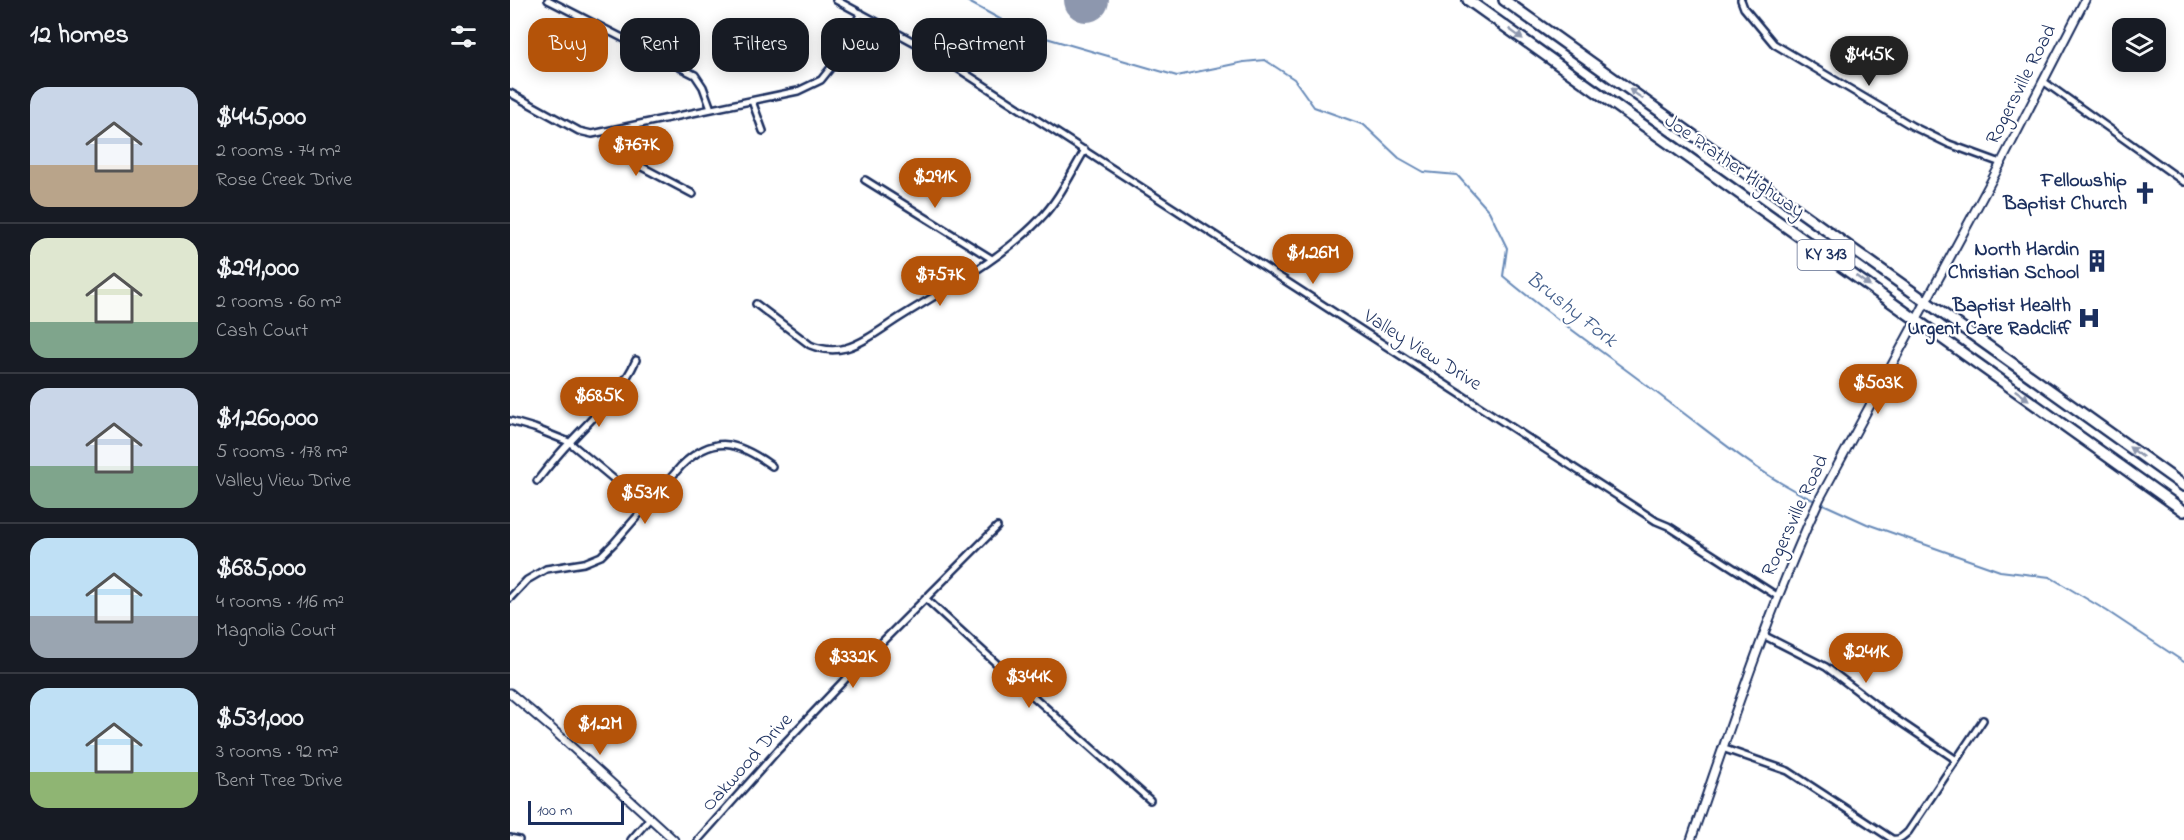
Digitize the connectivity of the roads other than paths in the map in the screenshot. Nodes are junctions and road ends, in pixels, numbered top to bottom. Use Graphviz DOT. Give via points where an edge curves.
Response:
graph roads {
  1 [pos="548,0"];
  2 [pos="836,0"];
  3 [pos="1468,0"];
  4 [pos="1504,0"];
  5 [pos="1741,0"];
  6 [pos="2085,0"];
  7 [pos="861,13"];
  8 [pos="2043,81"];
  9 [pos="510,93"];
  10 [pos="752,101"];
  11 [pos="711,109"];
  12 [pos="618,129"];
  13 [pos="764,131"];
  14 [pos="1085,150"];
  15 [pos="2001,163"];
  16 [pos="865,180"];
  17 [pos="2184,182"];
  18 [pos="693,194"];
  19 [pos="992,259"];
  20 [pos="1925,301"];
  21 [pos="756,304"];
  22 [pos="1916,319"];
  23 [pos="636,360"];
  24 [pos="510,421"];
  25 [pos="569,442"];
  26 [pos="772,466"];
  27 [pos="537,481"];
  28 [pos="2184,486"];
  29 [pos="644,508"];
  30 [pos="2184,511"];
  31 [pos="997,527"];
  32 [pos="1777,596"];
  33 [pos="510,598"];
  34 [pos="925,598"];
  35 [pos="1763,635"];
  36 [pos="510,693"];
  37 [pos="1983,720"];
  38 [pos="1722,748"];
  39 [pos="1955,759"];
  40 [pos="1150,800"];
  41 [pos="651,818"];
  42 [pos="510,838"];
  43 [pos="519,840"];
  44 [pos="631,840"];
  45 [pos="674,840"];
  46 [pos="698,840"];
  47 [pos="1691,840"];
  1 -- 11 [label="street" via="695,75"];
  2 -- 7 [label="street, Valley View Drive"];
  3 -- 22 [label="highway, Joe Prather Highway / KY 313, one-way"];
  20 -- 4 [label="highway, Joe Prather Highway / KY 313, one-way"];
  5 -- 15 [label="street" via="1774,44 1912,126"];
  6 -- 8 [label="street, Rogersville Road"];
  7 -- 10 [label="street" via="833,65 820,80 798,91"];
  7 -- 14 [label="street, Valley View Drive" via="934,53"];
  8 -- 15 [label="street, Rogersville Road"];
  8 -- 17 [label="street"];
  9 -- 12 [label="street" via="579,131 592,134"];
  10 -- 11 [label="street"];
  10 -- 13 [label="street"];
  11 -- 12 [label="street"];
  12 -- 18 [label="street" via="623,152 642,167"];
  14 -- 19 [label="street" via="1040,219"];
  14 -- 32 [label="street, Valley View Drive"];
  15 -- 20 [label="street, Rogersville Road"];
  16 -- 19 [label="street"];
  19 -- 21 [label="street" via="858,343 838,349 810,345"];
  20 -- 22 [label="street, Rogersville Road"];
  28 -- 20 [label="highway, Joe Prather Highway / KY 313, one-way"];
  22 -- 30 [label="highway, Joe Prather Highway / KY 313, one-way"];
  22 -- 32 [label="street, Rogersville Road" via="1820,498"];
  23 -- 25 [label="street" via="600,411"];
  24 -- 25 [label="street"];
  25 -- 27 [label="street"];
  25 -- 29 [label="street"];
  26 -- 29 [label="street" via="743,448 727,444 709,446 681,466"];
  29 -- 33 [label="street" via="601,556 536,574"];
  31 -- 34 [label="street, Oakwood Drive"];
  32 -- 35 [label="street, Rogersville Road"];
  34 -- 40 [label="street"];
  34 -- 46 [label="street, Oakwood Drive" via="778,750"];
  35 -- 38 [label="street, Rogersville Road"];
  35 -- 39 [label="street" via="1826,667"];
  36 -- 41 [label="street"];
  37 -- 39 [label="street"];
  38 -- 39 [label="street" via="1788,771 1896,840 1908,832"];
  38 -- 47 [label="street, Rogersville Road"];
  41 -- 44 [label="street"];
  41 -- 45 [label="street"];
  42 -- 43 [label="street"];
}
